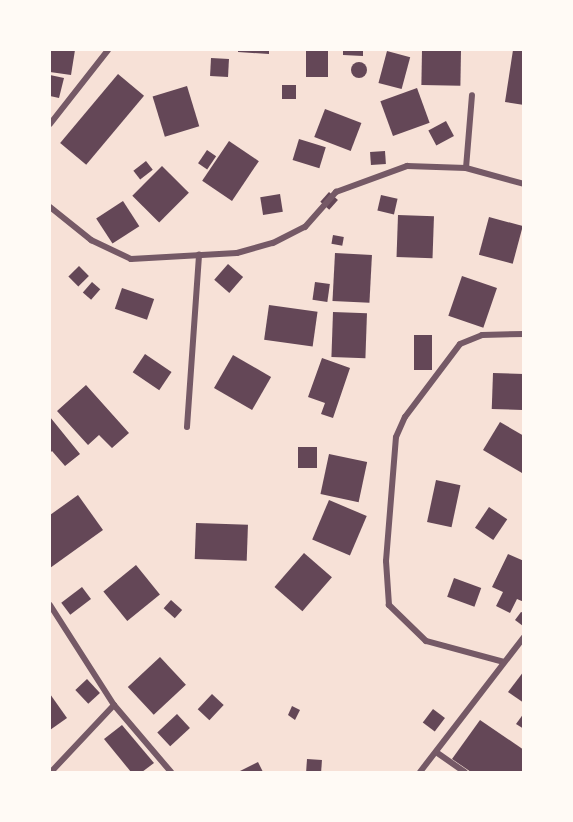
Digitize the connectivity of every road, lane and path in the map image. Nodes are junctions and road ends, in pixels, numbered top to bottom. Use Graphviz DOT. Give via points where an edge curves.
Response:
graph roads {
  1 [pos="108,50"];
  2 [pos="472,95"];
  3 [pos="50,124"];
  4 [pos="466,168"];
  5 [pos="524,184"];
  6 [pos="50,207"];
  7 [pos="199,254"];
  8 [pos="524,334"];
  9 [pos="187,427"];
  10 [pos="50,605"];
  11 [pos="524,637"];
  12 [pos="504,662"];
  13 [pos="114,705"];
  14 [pos="435,752"];
  15 [pos="51,772"];
  16 [pos="171,772"];
  17 [pos="420,772"];
  18 [pos="465,772"];
  1 -- 3 [label="street"];
  2 -- 4 [label="street"];
  4 -- 5 [label="street"];
  4 -- 7 [label="street" via="407,166 336,192 305,226 273,243 237,253"];
  6 -- 7 [label="street" via="91,240 130,260"];
  7 -- 9 [label="street"];
  8 -- 12 [label="street" via="482,335 460,344 405,417 396,437 386,561 389,605 426,641"];
  10 -- 13 [label="street"];
  11 -- 12 [label="street"];
  12 -- 14 [label="street"];
  13 -- 15 [label="street"];
  13 -- 16 [label="street"];
  14 -- 17 [label="street"];
  14 -- 18 [label="street"];
}
